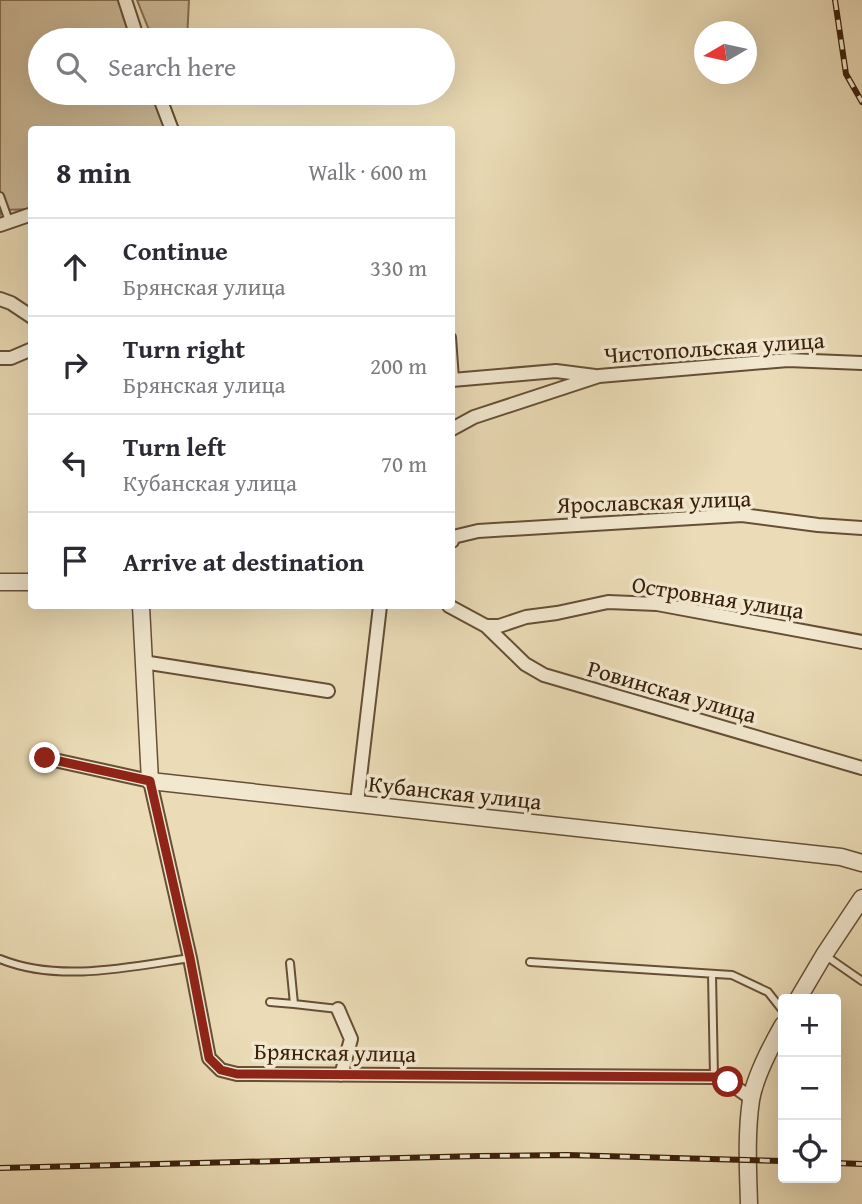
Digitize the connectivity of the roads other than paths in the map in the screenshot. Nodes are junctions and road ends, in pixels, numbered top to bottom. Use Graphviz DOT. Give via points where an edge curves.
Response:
graph roads {
  1 [pos="125,0"];
  2 [pos="134,28"];
  3 [pos="163,105"];
  4 [pos="170,126"];
  5 [pos="0,196"];
  6 [pos="28,215"];
  7 [pos="4,223"];
  8 [pos="0,299"];
  9 [pos="28,314"];
  10 [pos="28,351"];
  11 [pos="0,358"];
  12 [pos="862,363"];
  13 [pos="599,376"];
  14 [pos="455,379"];
  15 [pos="455,427"];
  16 [pos="862,528"];
  17 [pos="455,537"];
  18 [pos="0,582"];
  19 [pos="28,582"];
  20 [pos="141,609"];
  21 [pos="380,609"];
  22 [pos="455,609"];
  23 [pos="486,626"];
  24 [pos="862,642"];
  25 [pos="143,662"];
  26 [pos="328,691"];
  27 [pos="45,758"];
  28 [pos="862,768"];
  29 [pos="150,781"];
  30 [pos="357,803"];
  31 [pos="862,863"];
  32 [pos="862,898"];
  33 [pos="824,955"];
  34 [pos="190,958"];
  35 [pos="0,959"];
  36 [pos="530,962"];
  37 [pos="290,963"];
  38 [pos="712,974"];
  39 [pos="862,981"];
  40 [pos="801,994"];
  41 [pos="270,1002"];
  42 [pos="294,1004"];
  43 [pos="778,1005"];
  44 [pos="338,1009"];
  45 [pos="778,1034"];
  46 [pos="341,1075"];
  47 [pos="714,1077"];
  48 [pos="751,1098"];
  49 [pos="749,1204"];
  1 -- 2 [label="street"];
  3 -- 4 [label="street"];
  5 -- 7 [label="lane"];
  6 -- 7 [label="street"];
  8 -- 9 [label="street"];
  10 -- 11 [label="street"];
  12 -- 13 [label="street, Чистопольская улица" via="788,360"];
  13 -- 14 [label="street" via="556,371"];
  13 -- 15 [label="street, Чистопольская улица"];
  16 -- 17 [label="street, Ярославская улица" via="742,515 478,531"];
  18 -- 19 [label="street"];
  20 -- 25 [label="street, Брянская улица"];
  21 -- 30 [label="street"];
  22 -- 23 [label="street"];
  23 -- 24 [label="street, Островная улица" via="608,602 645,603"];
  23 -- 28 [label="street, Ровинская улица" via="525,664 544,675"];
  25 -- 26 [label="street"];
  25 -- 29 [label="street, Брянская улица"];
  27 -- 29 [label="street, Кубанская улица"];
  29 -- 30 [label="street, Кубанская улица"];
  29 -- 34 [label="street, Брянская улица"];
  30 -- 31 [label="street, Кубанская улица"];
  32 -- 33 [label="street"];
  33 -- 39 [label="lane"];
  33 -- 40 [label="street"];
  34 -- 35 [label="lane" via="77,971 27,968"];
  34 -- 46 [label="street, Брянская улица" via="209,1058 221,1070"];
  36 -- 38 [label="lane"];
  37 -- 42 [label="lane"];
  38 -- 43 [label="lane" via="732,975 768,992"];
  38 -- 47 [label="lane"];
  41 -- 42 [label="lane"];
  42 -- 44 [label="lane"];
  44 -- 46 [label="street" via="351,1040"];
  45 -- 48 [label="street"];
  46 -- 47 [label="street, Брянская улица"];
  47 -- 48 [label="street, Брянская улица"];
  48 -- 49 [label="street"];
}
